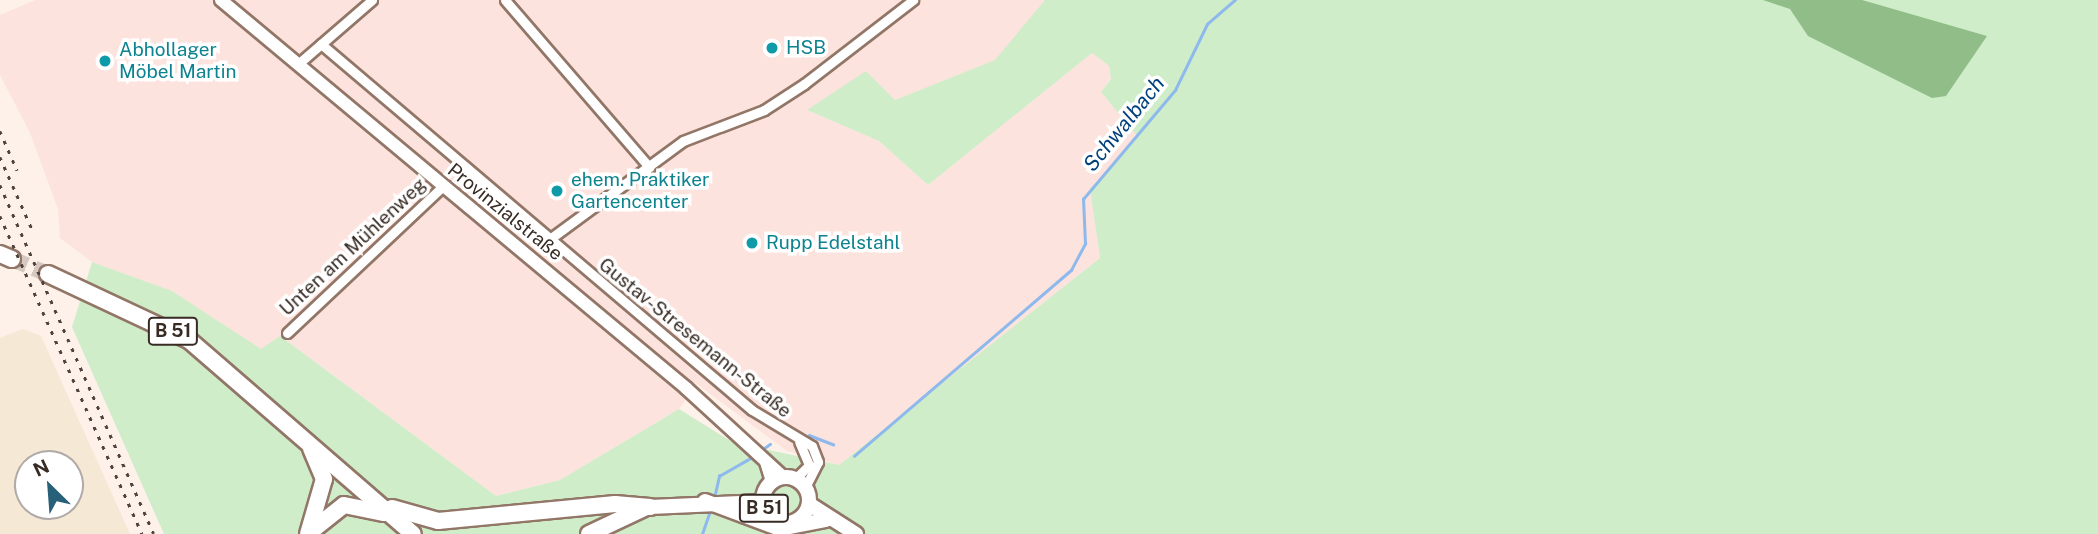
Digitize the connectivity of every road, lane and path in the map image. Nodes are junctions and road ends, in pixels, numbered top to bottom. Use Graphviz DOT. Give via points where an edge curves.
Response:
graph roads {
  1 [pos="221,0"];
  2 [pos="372,0"];
  3 [pos="505,0"];
  4 [pos="913,0"];
  5 [pos="321,44"];
  6 [pos="298,64"];
  7 [pos="649,167"];
  8 [pos="443,186"];
  9 [pos="547,241"];
  10 [pos="48,274"];
  11 [pos="287,333"];
  12 [pos="281,414"];
  13 [pos="348,475"];
  14 [pos="789,481"];
  15 [pos="763,502"];
  16 [pos="723,504"];
  17 [pos="650,507"];
  18 [pos="806,510"];
  19 [pos="829,521"];
  20 [pos="410,531"];
  21 [pos="308,534"];
  22 [pos="589,534"];
  23 [pos="856,534"];
  1 -- 6 [label="main road, Provinzialstraße"];
  2 -- 5 [label="street"];
  3 -- 7 [label="street"];
  4 -- 7 [label="street" via="843,58 764,110 684,141"];
  5 -- 6 [label="street"];
  5 -- 9 [label="street, Gustav-Stresemann-Straße"];
  6 -- 8 [label="main road, Provinzialstraße"];
  7 -- 9 [label="street"];
  8 -- 11 [label="street, Unten am Mühlenweg"];
  8 -- 14 [label="main road, Provinzialstraße" via="750,442"];
  9 -- 14 [label="street, Gustav-Stresemann-Straße" via="817,456"];
  10 -- 12 [label="highway, B 51" via="155,320"];
  12 -- 13 [label="highway, B 51"];
  12 -- 21 [label="highway, B 51" via="322,464 323,494"];
  13 -- 17 [label="highway, B 51" via="419,520"];
  13 -- 20 [label="highway, B 51"];
  14 -- 15 [label="main road, B 51"];
  14 -- 18 [label="main road, B 51"];
  15 -- 16 [label="main road, B 51"];
  15 -- 18 [label="main road, B 51" via="769,516 782,523"];
  16 -- 17 [label="main road, B 51" via="701,501"];
  16 -- 19 [label="main road, B 51" via="780,529"];
  17 -- 22 [label="highway, B 51"];
  18 -- 19 [label="main road, B 51"];
  19 -- 23 [label="main road, B 51"];
  20 -- 21 [label="highway" via="380,509 344,505"];
}
